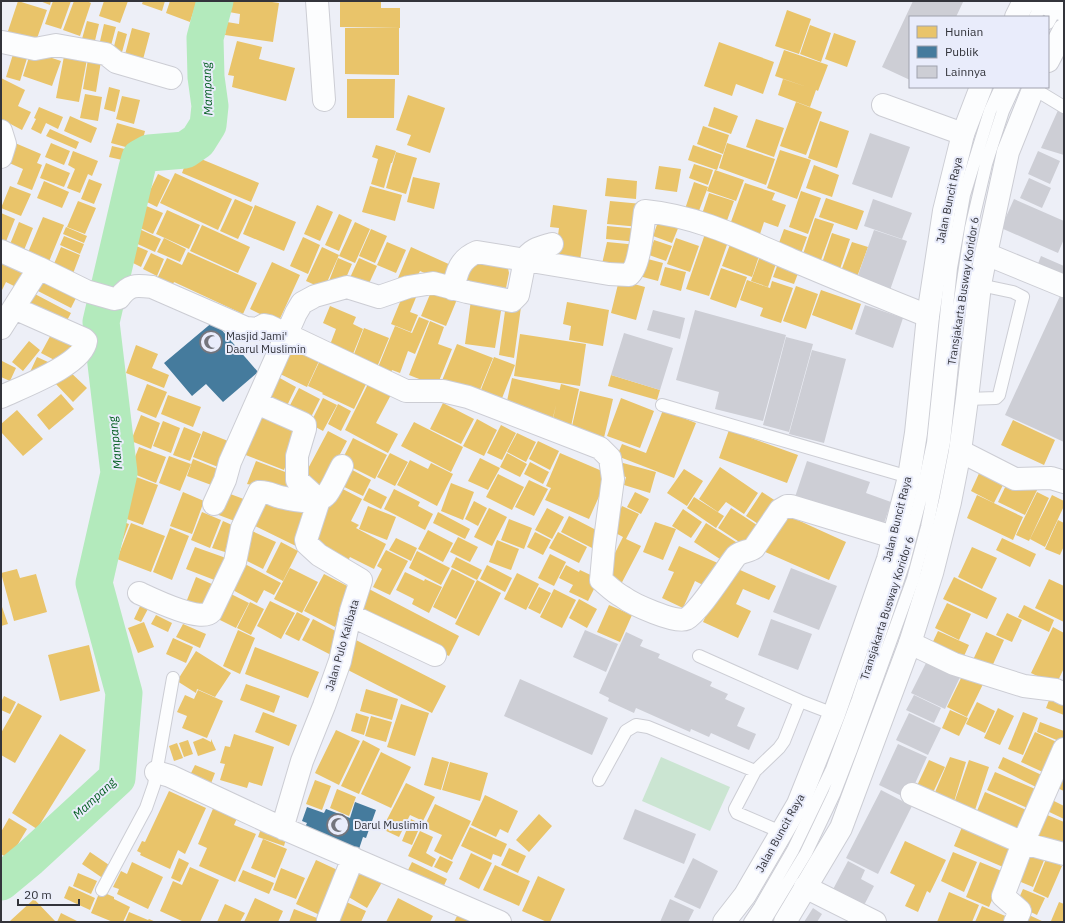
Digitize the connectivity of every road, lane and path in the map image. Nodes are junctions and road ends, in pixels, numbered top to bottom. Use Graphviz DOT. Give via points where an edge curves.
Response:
graph roads {
  1 [pos="317,1"];
  2 [pos="1046,7"];
  3 [pos="1019,16"];
  4 [pos="1064,30"];
  5 [pos="1,43"];
  6 [pos="1049,58"];
  7 [pos="171,78"];
  8 [pos="981,88"];
  9 [pos="1001,88"];
  10 [pos="1027,88"];
  11 [pos="1028,88"];
  12 [pos="1030,88"];
  13 [pos="324,100"];
  14 [pos="883,105"];
  15 [pos="1064,107"];
  16 [pos="1,131"];
  17 [pos="963,134"];
  18 [pos="1,158"];
  19 [pos="552,244"];
  20 [pos="1,251"];
  21 [pos="986,254"];
  22 [pos="525,260"];
  23 [pos="39,268"];
  24 [pos="980,285"];
  25 [pos="1064,286"];
  26 [pos="453,289"];
  27 [pos="14,308"];
  28 [pos="928,316"];
  29 [pos="1,328"];
  30 [pos="287,335"];
  31 [pos="1,397"];
  32 [pos="968,399"];
  33 [pos="257,403"];
  34 [pos="662,405"];
  35 [pos="960,451"];
  36 [pos="342,466"];
  37 [pos="909,477"];
  38 [pos="1064,482"];
  39 [pos="319,500"];
  40 [pos="214,504"];
  41 [pos="893,537"];
  42 [pos="139,594"];
  43 [pos="350,615"];
  44 [pos="910,643"];
  45 [pos="435,655"];
  46 [pos="699,656"];
  47 [pos="173,678"];
  48 [pos="1064,694"];
  49 [pos="800,701"];
  50 [pos="834,714"];
  51 [pos="1064,748"];
  52 [pos="755,770"];
  53 [pos="156,772"];
  54 [pos="599,780"];
  55 [pos="912,794"];
  56 [pos="284,829"];
  57 [pos="781,832"];
  58 [pos="1022,843"];
  59 [pos="1064,854"];
  60 [pos="353,858"];
  61 [pos="805,887"];
  62 [pos="102,890"];
  63 [pos="328,920"];
  64 [pos="500,922"];
  65 [pos="724,922"];
  66 [pos="750,922"];
  67 [pos="764,922"];
  68 [pos="785,922"];
  69 [pos="875,922"];
  70 [pos="1015,922"];
  1 -- 13 [label="street"];
  2 -- 3 [label="street"];
  4 -- 6 [label="street"];
  5 -- 7 [label="street" via="35,49 56,45 106,54 116,62"];
  8 -- 17 [label="street, Jalan Buncit Raya"];
  9 -- 66 [label="lane, Transjakarta Busway Koridor 6" via="990,111 964,194 951,268 933,443 904,562 832,769 793,850"];
  10 -- 67 [label="lane, Transjakarta Busway Koridor 6" via="1003,111 986,164 971,228 956,327 944,442 927,527 913,579 834,794 806,853"];
  11 -- 21 [label="street" via="1008,152"];
  12 -- 15 [label="lane"];
  14 -- 17 [label="street"];
  16 -- 18 [label="street" via="5,144"];
  17 -- 28 [label="street, Jalan Buncit Raya" via="944,211"];
  19 -- 22 [label="street" via="536,249 527,255"];
  20 -- 23 [label="street"];
  21 -- 24 [label="street"];
  21 -- 25 [label="street"];
  22 -- 26 [label="street" via="477,252 462,262"];
  22 -- 26 [label="street" via="518,295 512,301"];
  22 -- 28 [label="street" via="629,275 638,258 645,211 659,212 715,227"];
  23 -- 27 [label="street"];
  23 -- 30 [label="street" via="105,297 119,298 130,287 152,288 246,328 257,329 264,324"];
  24 -- 32 [label="street"];
  24 -- 32 [label="lane" via="1013,292 1023,297 1000,395 996,398"];
  26 -- 30 [label="street" via="433,283 408,287 379,297 347,288 332,291 315,296 302,304"];
  27 -- 29 [label="street"];
  27 -- 31 [label="street" via="86,341 85,347 69,364"];
  28 -- 37 [label="street, Jalan Buncit Raya"];
  30 -- 33 [label="street"];
  30 -- 41 [label="street" via="406,391 442,391 468,397 600,448 610,458 613,479 601,580 623,598 667,618 687,619 736,556 754,548 780,510 787,506"];
  32 -- 35 [label="street"];
  33 -- 39 [label="street" via="305,425 297,456 297,480"];
  33 -- 40 [label="street"];
  34 -- 37 [label="lane"];
  35 -- 38 [label="street" via="1015,479 1051,478"];
  35 -- 44 [label="street" via="932,573"];
  36 -- 39 [label="street" via="327,494"];
  37 -- 41 [label="street, Jalan Buncit Raya"];
  39 -- 42 [label="street" via="307,501 259,492 242,528 235,562 208,615 181,611"];
  39 -- 43 [label="street, Jalan Pulo Kalibata" via="306,542 319,555 361,580"];
  41 -- 50 [label="street, Jalan Buncit Raya" via="888,559"];
  43 -- 45 [label="street"];
  43 -- 56 [label="street, Jalan Pulo Kalibata" via="340,661 302,761"];
  44 -- 48 [label="street" via="954,664 1024,686 1056,690"];
  44 -- 61 [label="street" via="841,828"];
  46 -- 49 [label="lane"];
  47 -- 53 [label="lane"];
  49 -- 50 [label="lane"];
  49 -- 52 [label="lane" via="784,741"];
  50 -- 57 [label="street, Jalan Buncit Raya" via="798,804"];
  51 -- 58 [label="street"];
  52 -- 54 [label="lane" via="648,727 636,725 626,731"];
  52 -- 57 [label="lane" via="735,809 737,813"];
  53 -- 56 [label="street" via="170,776"];
  53 -- 62 [label="lane" via="146,808"];
  55 -- 58 [label="street"];
  56 -- 60 [label="street"];
  57 -- 65 [label="street, Jalan Buncit Raya" via="746,894"];
  58 -- 59 [label="street"];
  58 -- 70 [label="street" via="1003,896 1020,911"];
  60 -- 63 [label="street"];
  60 -- 64 [label="street"];
  61 -- 68 [label="street"];
  61 -- 69 [label="street"];
}
